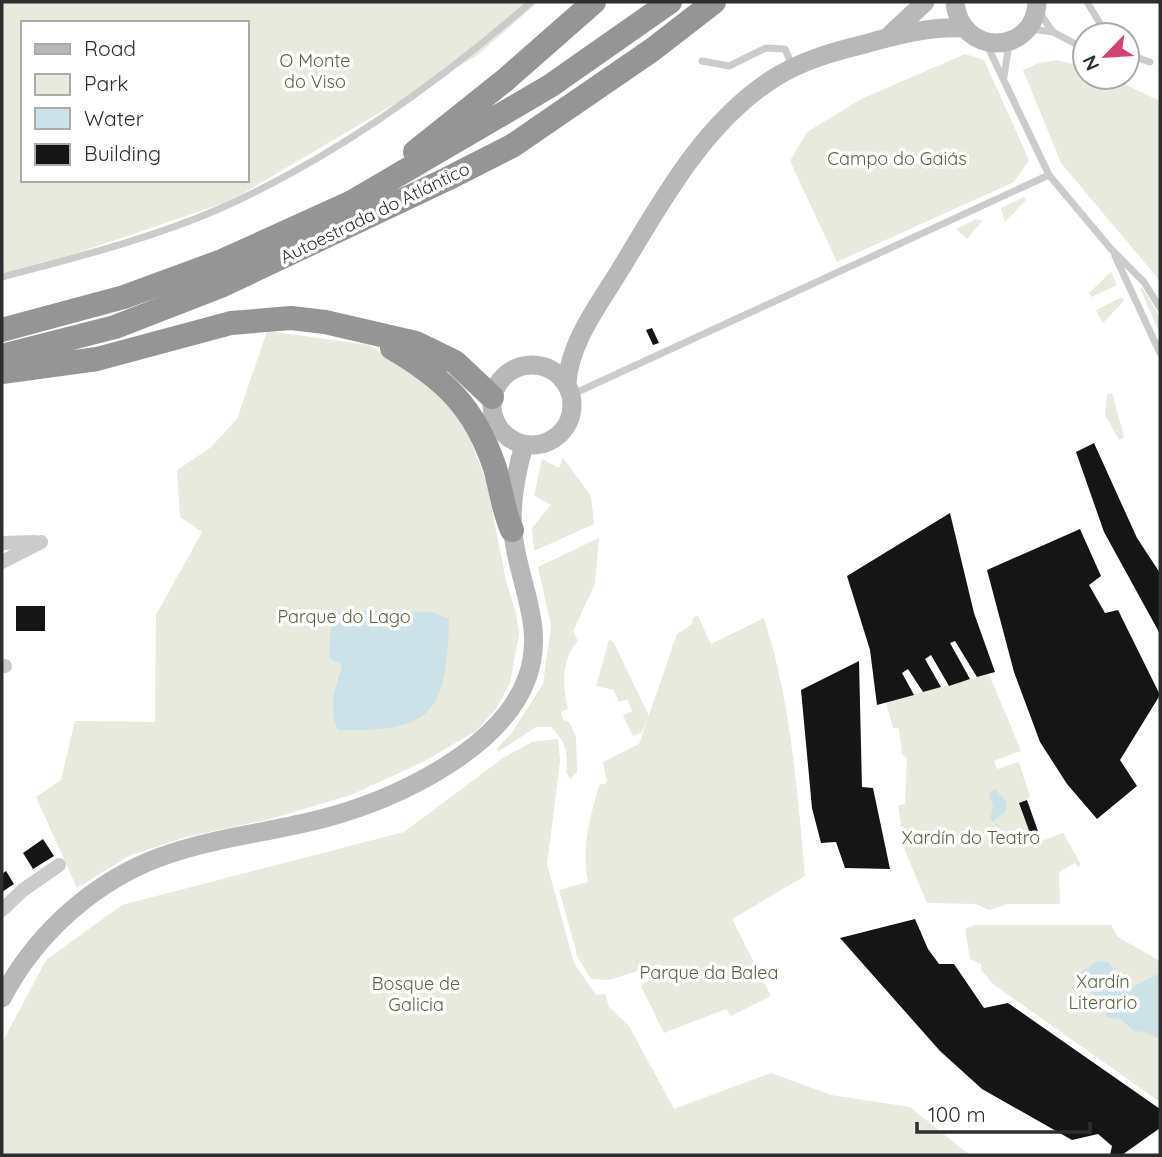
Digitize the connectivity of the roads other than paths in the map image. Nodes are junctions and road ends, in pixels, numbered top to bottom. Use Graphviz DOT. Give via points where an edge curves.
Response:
graph roads {
  1 [pos="531,2"];
  2 [pos="594,2"];
  3 [pos="670,2"];
  4 [pos="714,2"];
  5 [pos="925,2"];
  6 [pos="1087,2"];
  7 [pos="955,3"];
  8 [pos="1037,5"];
  9 [pos="1099,21"];
  10 [pos="964,28"];
  11 [pos="1028,29"];
  12 [pos="919,31"];
  13 [pos="1053,32"];
  14 [pos="888,37"];
  15 [pos="1009,41"];
  16 [pos="985,42"];
  17 [pos="1071,42"];
  18 [pos="1141,59"];
  19 [pos="702,61"];
  20 [pos="1150,62"];
  21 [pos="793,68"];
  22 [pos="1004,77"];
  23 [pos="1049,175"];
  24 [pos="350,203"];
  25 [pos="1111,249"];
  26 [pos="2,277"];
  27 [pos="1160,308"];
  28 [pos="2,330"];
  29 [pos="361,330"];
  30 [pos="577,341"];
  31 [pos="1160,353"];
  32 [pos="2,356"];
  33 [pos="537,364"];
  34 [pos="2,372"];
  35 [pos="569,389"];
  36 [pos="492,397"];
  37 [pos="524,445"];
  38 [pos="512,530"];
  39 [pos="2,543"];
  40 [pos="2,562"];
  41 [pos="58,865"];
  42 [pos="2,910"];
  43 [pos="2,998"];
  1 -- 26 [label="lane" via="430,86 298,171 172,226"];
  2 -- 24 [label="highway" via="504,81"];
  3 -- 24 [label="highway, Autoestrada do Atlántico" via="550,86"];
  4 -- 32 [label="highway, Autoestrada do Atlántico" via="512,146 435,185 223,285 115,327"];
  5 -- 14 [label="street"];
  6 -- 9 [label="lane"];
  7 -- 10 [label="street"];
  7 -- 12 [label="street"];
  8 -- 11 [label="street"];
  8 -- 13 [label="lane"];
  10 -- 12 [label="street"];
  10 -- 16 [label="street"];
  11 -- 13 [label="lane"];
  11 -- 15 [label="street"];
  12 -- 14 [label="street"];
  13 -- 17 [label="lane"];
  14 -- 21 [label="street"];
  15 -- 16 [label="street"];
  15 -- 22 [label="lane"];
  16 -- 22 [label="lane"];
  18 -- 20 [label="lane"];
  19 -- 21 [label="lane" via="729,66 766,48 785,49"];
  21 -- 30 [label="street" via="750,96 696,153"];
  22 -- 23 [label="lane"];
  23 -- 25 [label="lane"];
  23 -- 35 [label="lane"];
  24 -- 28 [label="highway, Autoestrada do Atlántico" via="222,261 124,298"];
  25 -- 27 [label="lane" via="1144,282"];
  25 -- 31 [label="lane"];
  29 -- 34 [label="highway" via="291,318 231,323 97,359"];
  29 -- 36 [label="highway" via="416,343 455,362"];
  29 -- 38 [label="highway" via="428,369 466,408 482,433"];
  30 -- 33 [label="street"];
  30 -- 35 [label="street" via="568,368"];
  33 -- 35 [label="street" via="559,374"];
  33 -- 36 [label="street" via="525,364 503,376"];
  35 -- 37 [label="street" via="569,421 562,432 538,445"];
  36 -- 37 [label="street" via="495,422 512,440"];
  37 -- 38 [label="street" via="515,477"];
  38 -- 43 [label="street" via="531,606 533,654 523,687 497,729 452,761 371,802 327,818 164,856 106,884 65,914 32,951"];
  39 -- 40 [label="street" via="41,542"];
  41 -- 42 [label="street"];
}
